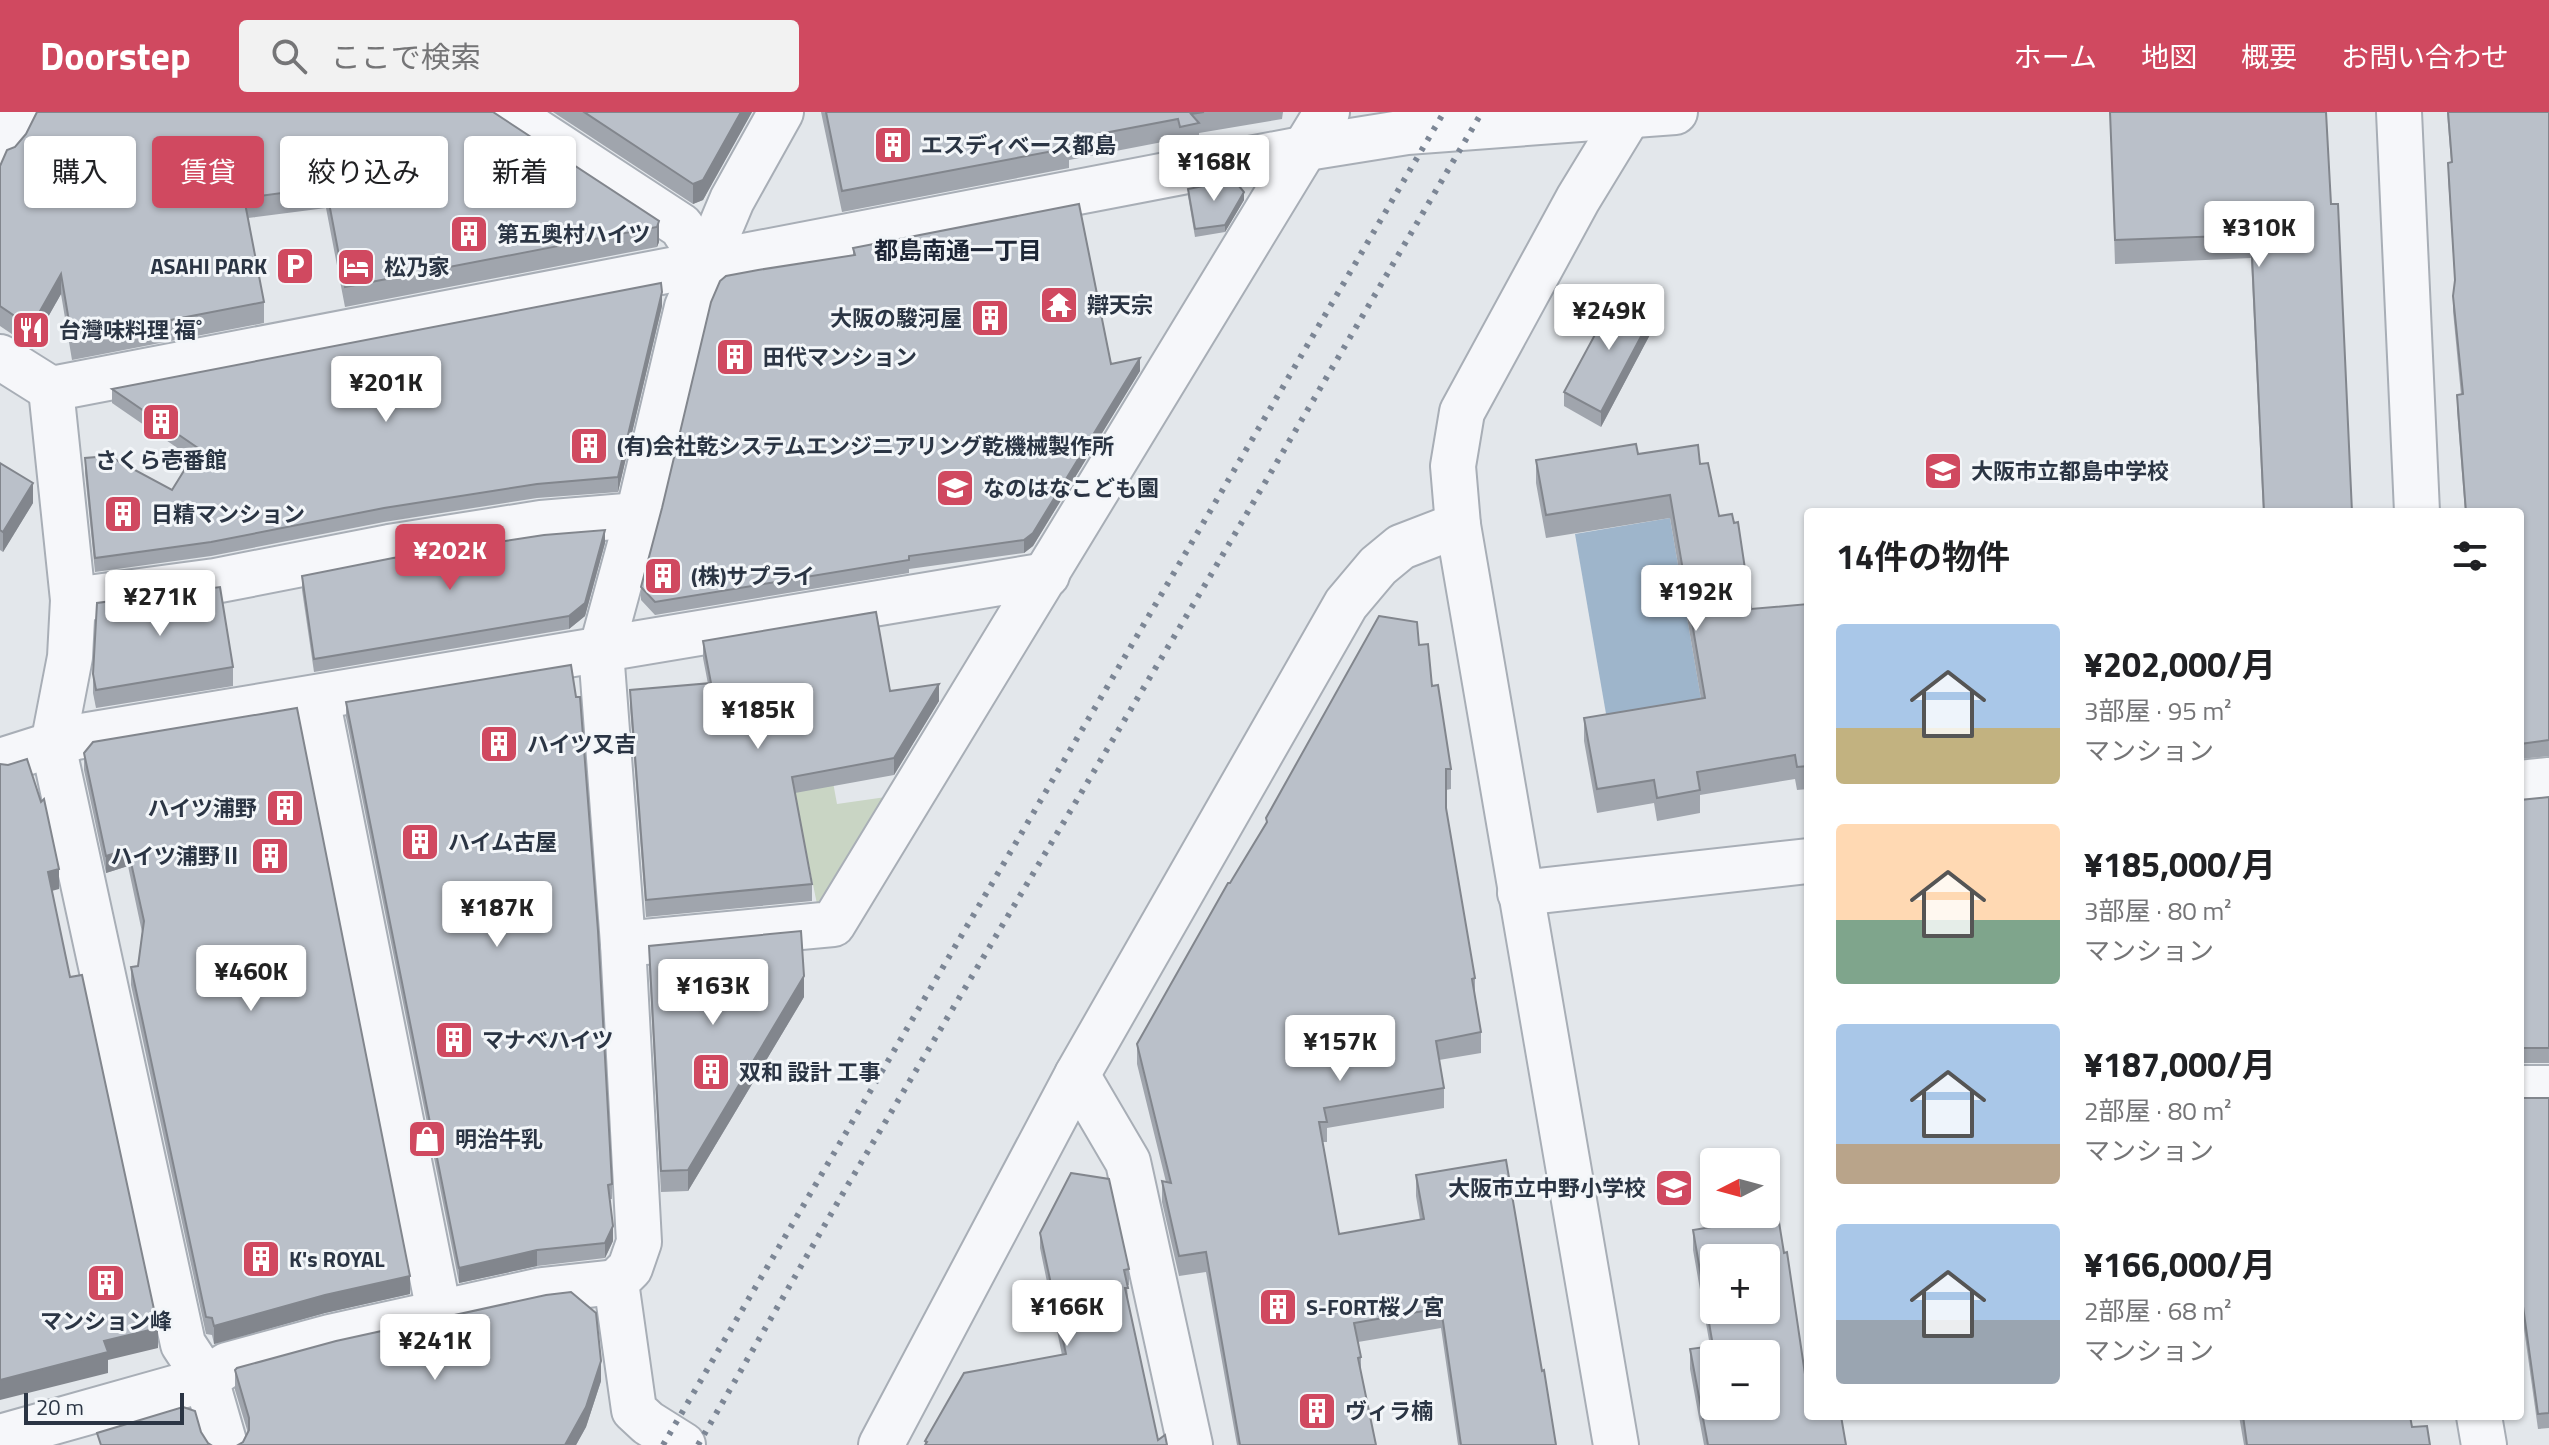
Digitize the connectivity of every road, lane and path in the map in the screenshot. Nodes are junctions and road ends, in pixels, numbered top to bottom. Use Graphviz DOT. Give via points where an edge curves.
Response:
graph roads {
  1 [pos="17,112"];
  2 [pos="507,112"];
  3 [pos="781,112"];
  4 [pos="1361,112"];
  5 [pos="1675,112"];
  6 [pos="2399,112"];
  7 [pos="1630,114"];
  8 [pos="1317,130"];
  9 [pos="1407,132"];
  10 [pos="0,147"];
  11 [pos="705,263"];
  12 [pos="0,357"];
  13 [pos="51,389"];
  14 [pos="2417,508"];
  15 [pos="638,515"];
  16 [pos="1458,525"];
  17 [pos="1047,575"];
  18 [pos="73,600"];
  19 [pos="601,651"];
  20 [pos="317,698"];
  21 [pos="53,745"];
  22 [pos="0,761"];
  23 [pos="2549,780"];
  24 [pos="2524,783"];
  25 [pos="1804,861"];
  26 [pos="1520,893"];
  27 [pos="623,944"];
  28 [pos="1077,1075"];
  29 [pos="2524,1088"];
  30 [pos="2549,1088"];
  31 [pos="616,1282"];
  32 [pos="439,1312"];
  33 [pos="206,1379"];
  34 [pos="2480,1420"];
  35 [pos="0,1437"];
  36 [pos="225,1445"];
  37 [pos="683,1445"];
  38 [pos="881,1445"];
  39 [pos="1190,1445"];
  40 [pos="1616,1445"];
  41 [pos="2484,1445"];
  1 -- 10 [label="street"];
  2 -- 11 [label="street" via="681,226"];
  3 -- 11 [label="street" via="732,200"];
  4 -- 9 [label="street"];
  5 -- 7 [label="street"];
  6 -- 14 [label="street"];
  7 -- 9 [label="street"];
  7 -- 16 [label="street" via="1462,412 1453,466"];
  8 -- 9 [label="street"];
  8 -- 11 [label="street"];
  8 -- 17 [label="street"];
  11 -- 13 [label="street"];
  11 -- 15 [label="street" via="687,307"];
  12 -- 13 [label="street"];
  13 -- 18 [label="street"];
  15 -- 18 [label="street" via="541,523 215,581"];
  15 -- 19 [label="street"];
  16 -- 26 [label="street"];
  16 -- 28 [label="street" via="1401,547 1346,604"];
  17 -- 19 [label="street"];
  17 -- 27 [label="street" via="833,924"];
  18 -- 21 [label="street" via="70,657"];
  19 -- 20 [label="street"];
  19 -- 27 [label="street"];
  20 -- 21 [label="street"];
  20 -- 32 [label="street"];
  21 -- 22 [label="street"];
  21 -- 33 [label="street" via="183,1344"];
  23 -- 24 [label="street"];
  25 -- 26 [label="street"];
  26 -- 40 [label="street"];
  27 -- 31 [label="street" via="639,1242 630,1268"];
  28 -- 38 [label="street"];
  28 -- 39 [label="street" via="1128,1162"];
  29 -- 30 [label="street"];
  31 -- 32 [label="street" via="542,1290"];
  31 -- 37 [label="street" via="634,1410"];
  32 -- 33 [label="street" via="227,1365"];
  33 -- 35 [label="street"];
  33 -- 36 [label="street"];
  34 -- 41 [label="street"];
}
